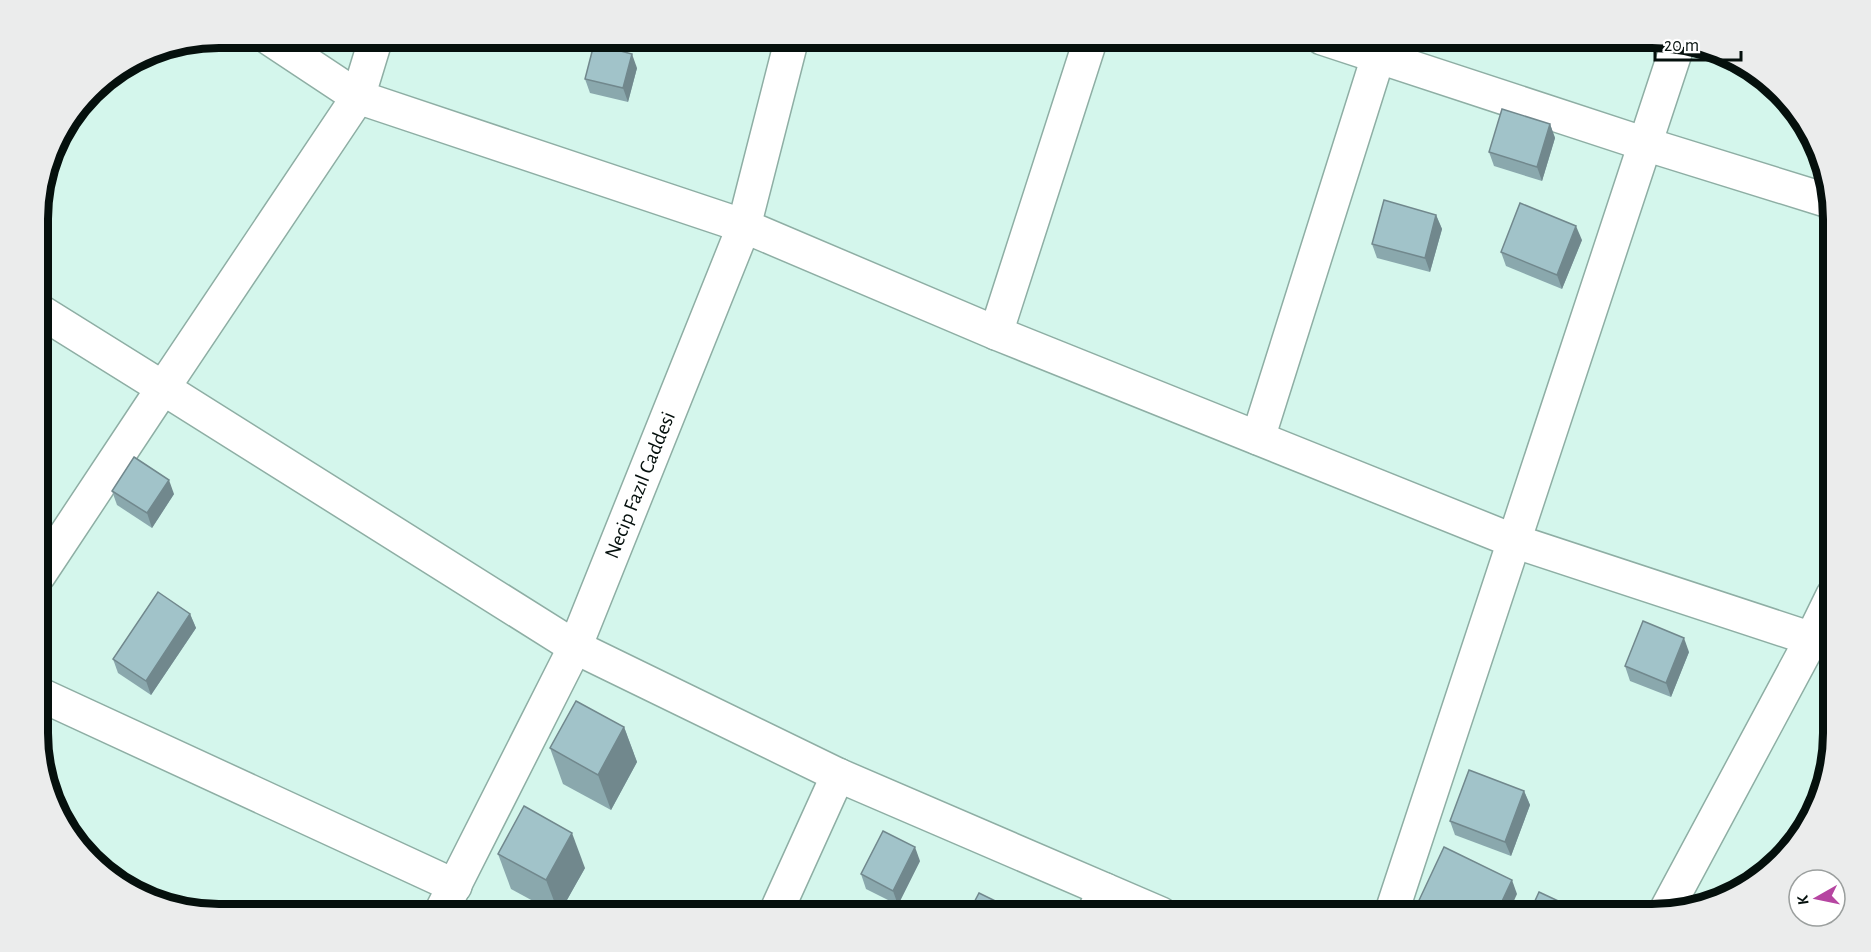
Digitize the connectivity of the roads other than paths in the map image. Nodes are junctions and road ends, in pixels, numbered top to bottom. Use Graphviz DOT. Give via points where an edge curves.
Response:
graph roads {
  1 [pos="284,48"];
  2 [pos="373,48"];
  3 [pos="789,48"];
  4 [pos="1088,48"];
  5 [pos="1381,48"];
  6 [pos="1384,48"];
  7 [pos="1676,49"];
  8 [pos="358,97"];
  9 [pos="1645,144"];
  10 [pos="1822,199"];
  11 [pos="744,226"];
  12 [pos="48,316"];
  13 [pos="996,333"];
  14 [pos="163,388"];
  15 [pos="1258,438"];
  16 [pos="1514,541"];
  17 [pos="48,561"];
  18 [pos="1822,643"];
  19 [pos="575,647"];
  20 [pos="48,699"];
  21 [pos="838,775"];
  22 [pos="447,900"];
  23 [pos="1099,902"];
  24 [pos="1670,903"];
  25 [pos="780,904"];
  26 [pos="1394,904"];
  1 -- 8 [label="street"];
  2 -- 8 [label="street"];
  3 -- 11 [label="street, Necip Fazıl Caddesi"];
  4 -- 13 [label="street"];
  5 -- 15 [label="street"];
  6 -- 9 [label="street"];
  7 -- 9 [label="street"];
  8 -- 11 [label="street"];
  8 -- 14 [label="street"];
  9 -- 10 [label="street"];
  9 -- 16 [label="street"];
  11 -- 13 [label="street"];
  11 -- 19 [label="street, Necip Fazıl Caddesi"];
  12 -- 14 [label="street"];
  13 -- 15 [label="street"];
  14 -- 17 [label="street"];
  14 -- 19 [label="street"];
  15 -- 16 [label="street"];
  16 -- 18 [label="street"];
  16 -- 26 [label="street"];
  18 -- 24 [label="street"];
  19 -- 21 [label="street"];
  19 -- 22 [label="street, Necip Fazıl Caddesi"];
  20 -- 22 [label="street"];
  21 -- 23 [label="street"];
  21 -- 25 [label="street"];
}
